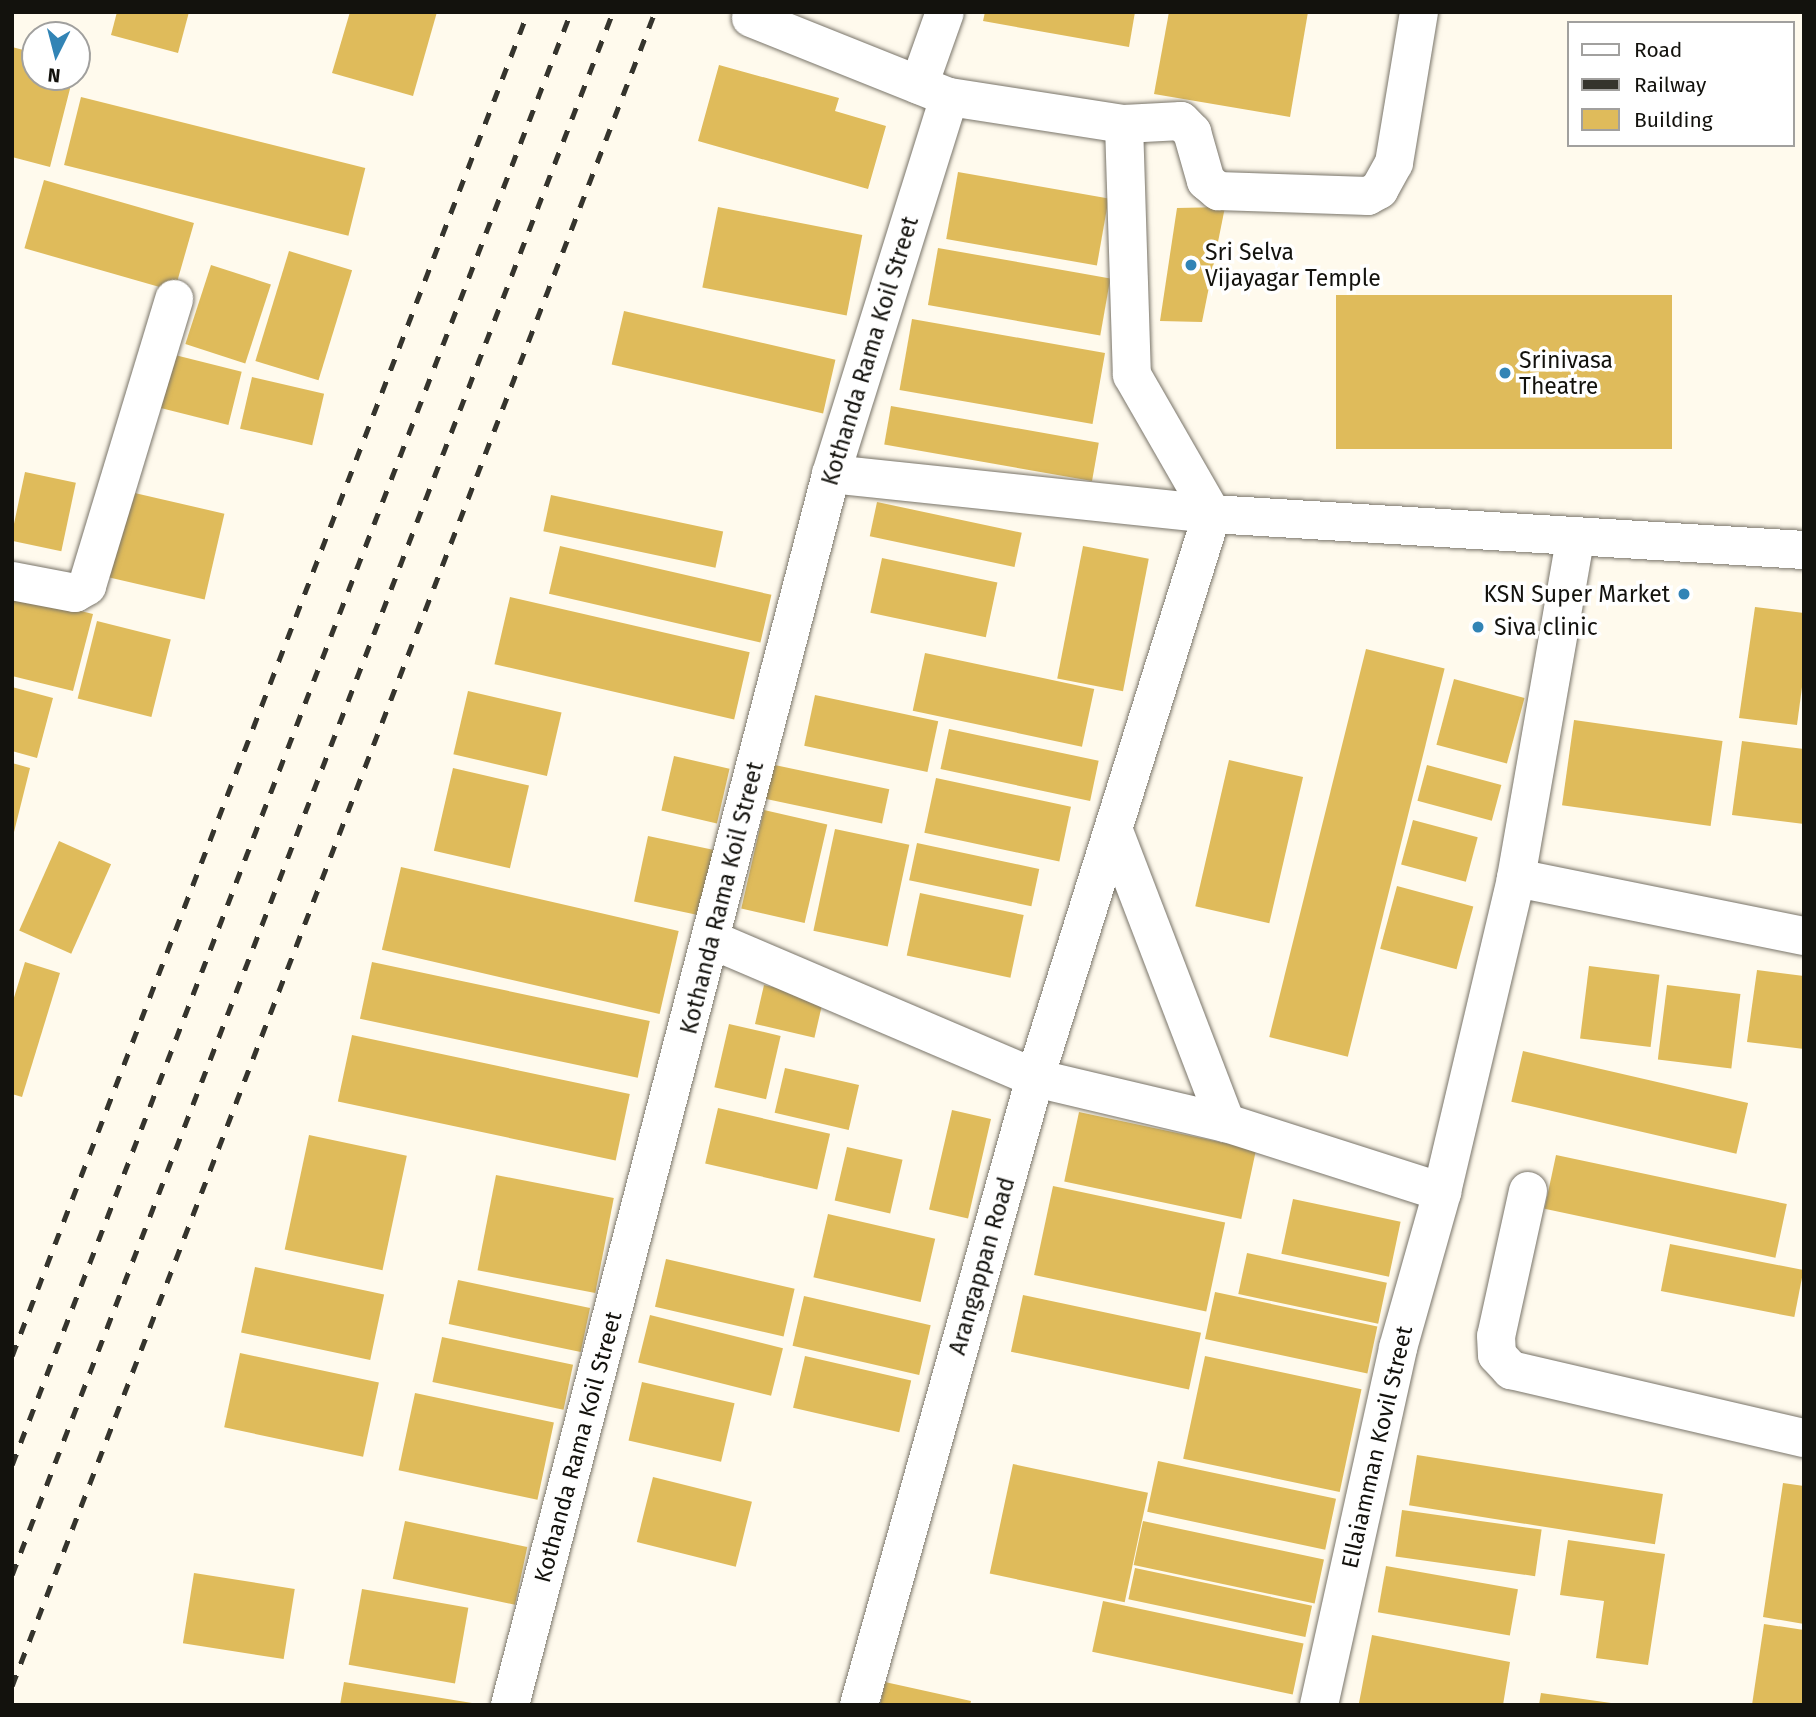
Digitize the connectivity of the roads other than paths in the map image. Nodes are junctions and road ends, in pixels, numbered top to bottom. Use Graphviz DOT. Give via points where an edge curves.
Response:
graph roads {
  1 [pos="945,12"];
  2 [pos="1419,12"];
  3 [pos="751,18"];
  4 [pos="934,91"];
  5 [pos="1124,124"];
  6 [pos="174,299"];
  7 [pos="831,474"];
  8 [pos="1212,514"];
  9 [pos="1575,539"];
  10 [pos="1804,550"];
  11 [pos="12,581"];
  12 [pos="1114,831"];
  13 [pos="1516,878"];
  14 [pos="1804,936"];
  15 [pos="712,940"];
  16 [pos="1035,1077"];
  17 [pos="1227,1124"];
  18 [pos="1528,1191"];
  19 [pos="1442,1192"];
  20 [pos="1804,1438"];
  21 [pos="510,1705"];
  22 [pos="859,1705"];
  23 [pos="1319,1705"];
  1 -- 4 [label="street, Kothanda Rama Koil Street"];
  2 -- 5 [label="street" via="1394,163 1379,190 1368,196 1218,191 1206,181 1192,132 1181,121"];
  3 -- 4 [label="street"];
  4 -- 5 [label="street"];
  4 -- 7 [label="street, Kothanda Rama Koil Street"];
  5 -- 8 [label="street" via="1132,375"];
  6 -- 11 [label="street" via="87,586 75,593"];
  7 -- 8 [label="street"];
  7 -- 15 [label="street, Kothanda Rama Koil Street"];
  8 -- 9 [label="street"];
  8 -- 12 [label="street, Arangappan Road"];
  9 -- 10 [label="street"];
  9 -- 13 [label="street, Ellaiamman Kovil Street"];
  12 -- 16 [label="street, Arangappan Road"];
  12 -- 17 [label="street"];
  13 -- 14 [label="street"];
  13 -- 19 [label="street, Ellaiamman Kovil Street"];
  15 -- 16 [label="street"];
  15 -- 21 [label="street, Kothanda Rama Koil Street"];
  16 -- 17 [label="street"];
  16 -- 22 [label="street, Arangappan Road"];
  17 -- 19 [label="street"];
  18 -- 20 [label="street" via="1496,1336 1497,1355 1511,1370"];
  19 -- 23 [label="street, Ellaiamman Kovil Street" via="1398,1348"];
}
